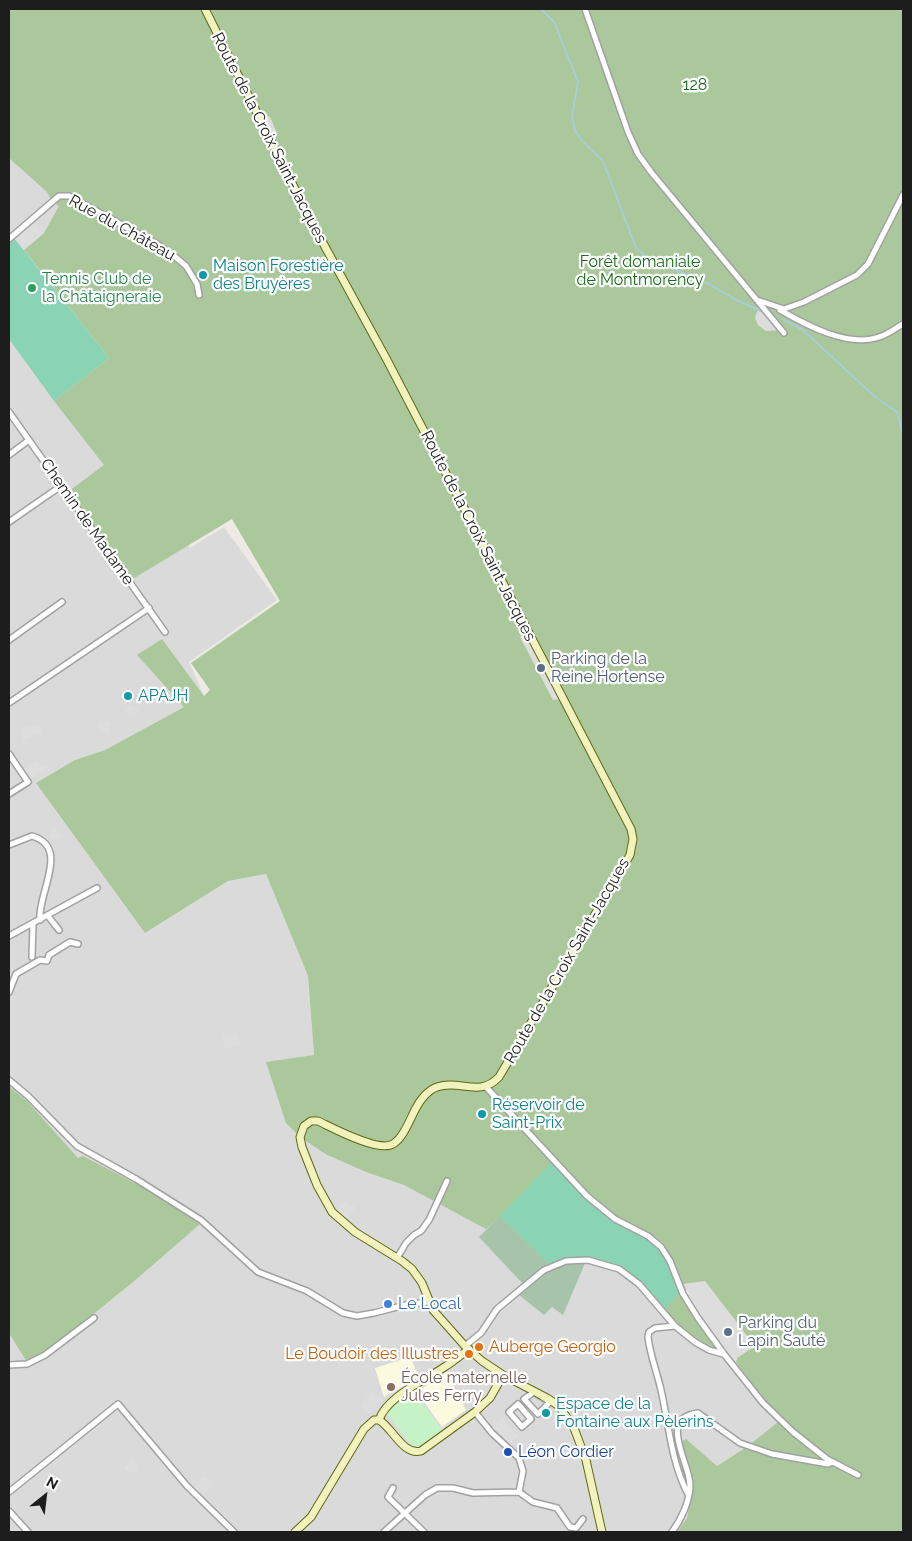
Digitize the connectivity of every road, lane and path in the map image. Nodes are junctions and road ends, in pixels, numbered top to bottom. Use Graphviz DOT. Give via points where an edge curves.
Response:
graph roads {
  1 [pos="205,9"];
  2 [pos="585,9"];
  3 [pos="903,195"];
  4 [pos="9,238"];
  5 [pos="200,295"];
  6 [pos="756,300"];
  7 [pos="773,307"];
  8 [pos="903,324"];
  9 [pos="784,333"];
  10 [pos="9,412"];
  11 [pos="29,440"];
  12 [pos="9,455"];
  13 [pos="61,486"];
  14 [pos="9,522"];
  15 [pos="62,602"];
  16 [pos="149,608"];
  17 [pos="165,632"];
  18 [pos="9,640"];
  19 [pos="9,703"];
  20 [pos="9,754"];
  21 [pos="9,794"];
  22 [pos="9,845"];
  23 [pos="97,888"];
  24 [pos="48,916"];
  25 [pos="40,920"];
  26 [pos="32,924"];
  27 [pos="60,930"];
  28 [pos="9,936"];
  29 [pos="78,944"];
  30 [pos="32,957"];
  31 [pos="9,992"];
  32 [pos="9,1080"];
  33 [pos="486,1087"];
  34 [pos="447,1181"];
  35 [pos="397,1258"];
  36 [pos="429,1302"];
  37 [pos="94,1318"];
  38 [pos="675,1326"];
  39 [pos="467,1347"];
  40 [pos="724,1354"];
  41 [pos="9,1366"];
  42 [pos="503,1375"];
  43 [pos="524,1400"];
  44 [pos="518,1404"];
  45 [pos="475,1412"];
  46 [pos="379,1420"];
  47 [pos="833,1462"];
  48 [pos="858,1475"];
  49 [pos="392,1488"];
  50 [pos="9,1492"];
  51 [pos="519,1492"];
  52 [pos="688,1495"];
  53 [pos="9,1511"];
  54 [pos="404,1513"];
  55 [pos="583,1519"];
  56 [pos="25,1531"];
  57 [pos="234,1532"];
  58 [pos="297,1532"];
  59 [pos="384,1532"];
  60 [pos="424,1532"];
  61 [pos="602,1532"];
  62 [pos="672,1532"];
  1 -- 33 [label="street, Route de la Croix Saint-Jacques" via="324,246 396,377 631,829 630,854 499,1077"];
  2 -- 6 [label="street" via="638,154"];
  3 -- 7 [label="street" via="868,264 858,275 804,302 784,309"];
  4 -- 5 [label="street, Rue du Château" via="59,196 69,196 173,255 186,266"];
  6 -- 7 [label="street"];
  6 -- 9 [label="street"];
  7 -- 8 [label="street" via="839,338 880,337"];
  10 -- 11 [label="street, Chemin de Madame"];
  11 -- 12 [label="street"];
  11 -- 13 [label="street, Chemin de Madame"];
  13 -- 14 [label="street"];
  13 -- 16 [label="street, Chemin de Madame"];
  15 -- 18 [label="street"];
  16 -- 17 [label="street, Chemin de Madame"];
  16 -- 19 [label="street"];
  20 -- 21 [label="street" via="28,782"];
  22 -- 25 [label="street" via="32,836 42,840 47,847 52,865 41,903"];
  23 -- 24 [label="street"];
  24 -- 25 [label="street"];
  24 -- 27 [label="street"];
  25 -- 26 [label="street"];
  26 -- 28 [label="street"];
  26 -- 30 [label="street"];
  29 -- 31 [label="street" via="70,942 49,955 47,961 40,960 16,974"];
  32 -- 36 [label="street" via="77,1146 201,1220 258,1272 307,1291 343,1313 357,1316"];
  33 -- 35 [label="street" via="439,1086 424,1096 400,1137 391,1145 361,1140 318,1122 307,1123 301,1132 302,1147 332,1212 355,1232"];
  33 -- 40 [label="street" via="587,1196 615,1219 648,1236 661,1248 670,1261 683,1294"];
  34 -- 35 [label="street" via="429,1220 406,1243"];
  35 -- 36 [label="street" via="417,1275"];
  36 -- 39 [label="street"];
  37 -- 41 [label="street" via="45,1355 27,1364"];
  38 -- 39 [label="street" via="639,1284 620,1269 595,1261 570,1260 544,1270 497,1309"];
  38 -- 40 [label="street" via="695,1342"];
  38 -- 52 [label="street" via="655,1328 648,1337 670,1445"];
  39 -- 42 [label="street"];
  39 -- 46 [label="street" via="448,1365 406,1391 382,1411"];
  40 -- 47 [label="street" via="763,1404"];
  42 -- 45 [label="street" via="490,1398"];
  42 -- 61 [label="street" via="559,1406 574,1428 590,1477"];
  43 -- 43 [label="street" via="538,1414 550,1402 534,1392"];
  44 -- 44 [label="street" via="509,1412 522,1427 531,1419"];
  45 -- 46 [label="street" via="417,1452 406,1448"];
  45 -- 51 [label="street" via="519,1458 523,1471"];
  46 -- 58 [label="street" via="374,1420 364,1429 311,1517"];
  47 -- 48 [label="street"];
  47 -- 52 [label="street" via="828,1464 772,1454 740,1443 698,1413 691,1414 681,1422 677,1434 679,1448 686,1461 690,1486"];
  49 -- 54 [label="street" via="388,1497"];
  50 -- 57 [label="street" via="118,1404 187,1486"];
  51 -- 54 [label="street" via="473,1493 437,1488"];
  51 -- 55 [label="street" via="533,1502 557,1508 570,1527 576,1528"];
  52 -- 62 [label="street" via="679,1523"];
  53 -- 56 [label="street"];
  54 -- 59 [label="street"];
  54 -- 60 [label="street"];
}
